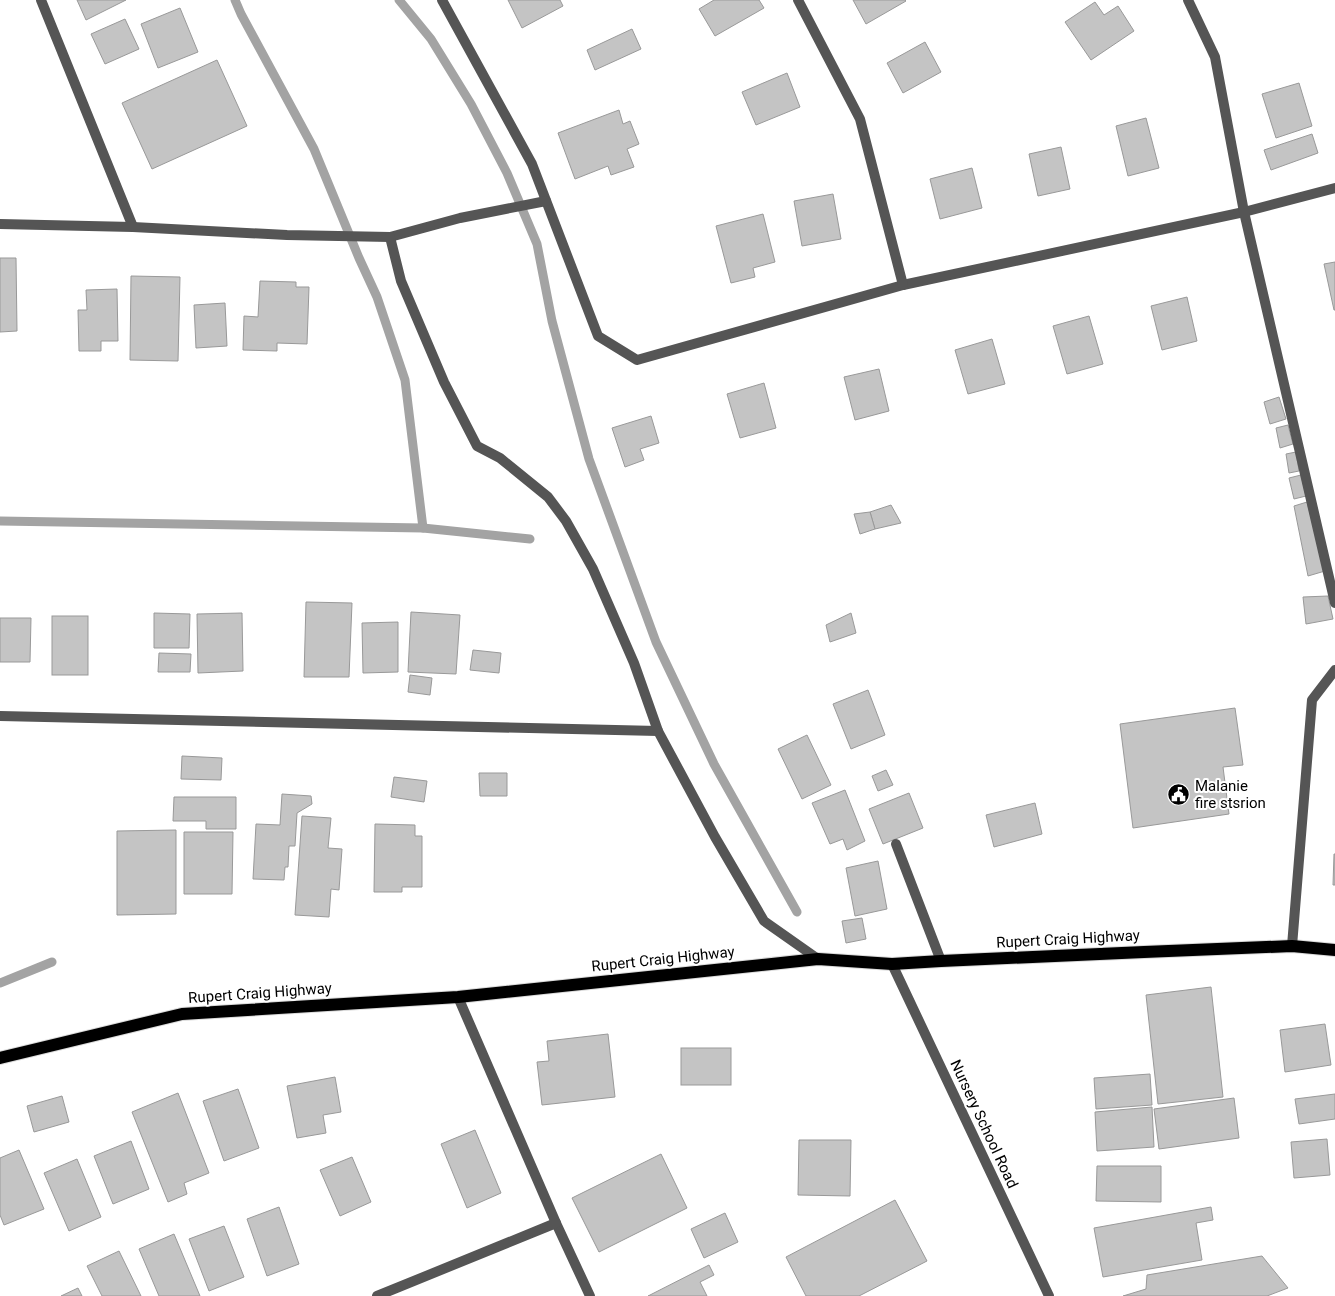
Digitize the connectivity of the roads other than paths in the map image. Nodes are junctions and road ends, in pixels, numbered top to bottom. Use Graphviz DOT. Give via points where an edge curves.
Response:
graph roads {
  1 [pos="41,0"];
  2 [pos="442,0"];
  3 [pos="798,0"];
  4 [pos="1188,0"];
  5 [pos="1335,188"];
  6 [pos="546,201"];
  7 [pos="1244,212"];
  8 [pos="0,224"];
  9 [pos="133,227"];
  10 [pos="390,237"];
  11 [pos="903,286"];
  12 [pos="1335,603"];
  13 [pos="1335,670"];
  14 [pos="0,716"];
  15 [pos="658,731"];
  16 [pos="896,844"];
  17 [pos="1292,946"];
  18 [pos="1335,950"];
  19 [pos="818,959"];
  20 [pos="941,961"];
  21 [pos="892,964"];
  22 [pos="458,997"];
  23 [pos="0,1058"];
  24 [pos="556,1223"];
  25 [pos="377,1296"];
  26 [pos="590,1296"];
  27 [pos="1048,1296"];
  1 -- 9 [label="street"];
  2 -- 6 [label="street" via="532,164"];
  3 -- 11 [label="street" via="860,119"];
  4 -- 7 [label="street" via="1215,57"];
  5 -- 7 [label="street"];
  6 -- 10 [label="street" via="460,218"];
  6 -- 11 [label="street" via="598,336 637,360"];
  7 -- 11 [label="street"];
  7 -- 12 [label="street"];
  8 -- 9 [label="street"];
  9 -- 10 [label="street"];
  10 -- 15 [label="street" via="401,281 444,382 477,446 500,458 548,497 566,521 593,569 634,663"];
  13 -- 17 [label="street" via="1312,700"];
  14 -- 15 [label="street"];
  15 -- 19 [label="street" via="764,921"];
  16 -- 20 [label="street"];
  17 -- 18 [label="main road, Rupert Craig Highway"];
  17 -- 20 [label="main road, Rupert Craig Highway"];
  19 -- 21 [label="main road, Rupert Craig Highway"];
  19 -- 22 [label="main road, Rupert Craig Highway"];
  20 -- 21 [label="main road, Rupert Craig Highway"];
  21 -- 27 [label="street, Nursery School Road"];
  22 -- 23 [label="main road, Rupert Craig Highway" via="182,1014"];
  22 -- 24 [label="street"];
  24 -- 25 [label="street"];
  24 -- 26 [label="street"];
}
